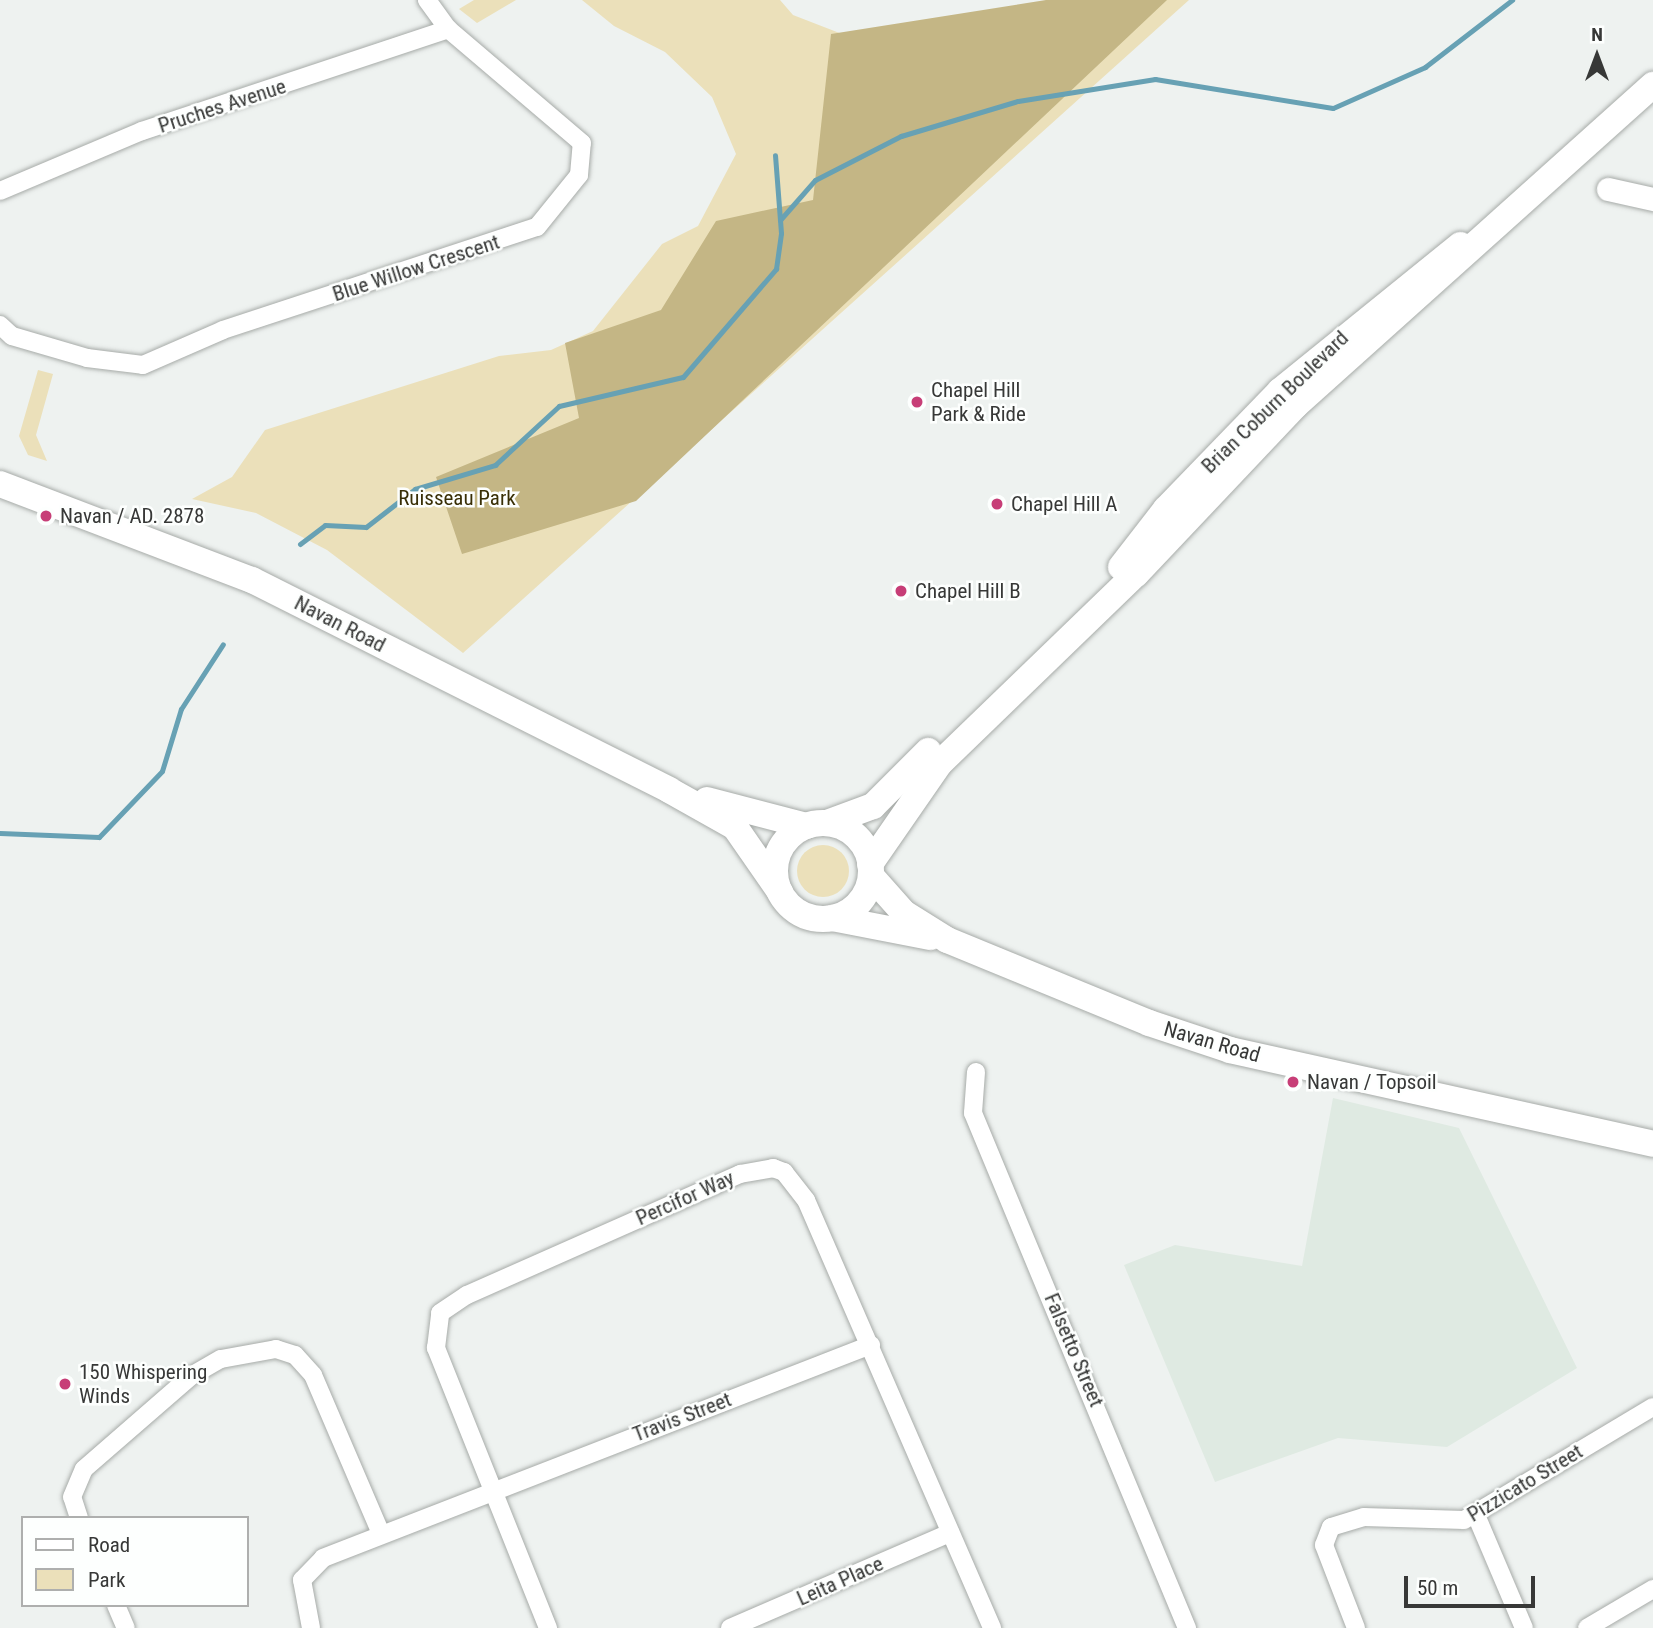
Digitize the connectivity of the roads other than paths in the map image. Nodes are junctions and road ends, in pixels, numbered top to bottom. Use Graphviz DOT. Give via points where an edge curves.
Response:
graph roads {
  1 [pos="427,0"];
  2 [pos="448,29"];
  3 [pos="1653,85"];
  4 [pos="1608,189"];
  5 [pos="0,191"];
  6 [pos="1653,200"];
  7 [pos="0,325"];
  8 [pos="0,484"];
  9 [pos="1013,688"];
  10 [pos="669,790"];
  11 [pos="817,825"];
  12 [pos="871,870"];
  13 [pos="779,892"];
  14 [pos="832,919"];
  15 [pos="947,940"];
  16 [pos="976,1072"];
  17 [pos="1653,1144"];
  18 [pos="871,1345"];
  19 [pos="1653,1407"];
  20 [pos="493,1489"];
  21 [pos="1476,1515"];
  22 [pos="78,1516"];
  23 [pos="950,1533"];
  24 [pos="381,1534"];
  25 [pos="1653,1589"];
  26 [pos="117,1607"];
  27 [pos="755,1623"];
  28 [pos="126,1628"];
  29 [pos="311,1628"];
  30 [pos="548,1628"];
  31 [pos="730,1628"];
  32 [pos="992,1628"];
  33 [pos="1187,1628"];
  34 [pos="1356,1628"];
  35 [pos="1524,1628"];
  36 [pos="1587,1628"];
  1 -- 2 [label="street, Blue Willow Crescent"];
  2 -- 5 [label="street, Pruches Avenue" via="142,131"];
  2 -- 7 [label="street, Blue Willow Crescent" via="582,143 579,175 537,227 223,330 143,365 87,358 12,336"];
  3 -- 9 [label="main road, Brian Coburn Boulevard" via="1295,406 1136,574"];
  4 -- 6 [label="street"];
  8 -- 10 [label="main road, Navan Road" via="252,580"];
  9 -- 11 [label="main road, Brian Coburn Boulevard" via="948,732 873,806"];
  9 -- 12 [label="main road, Brian Coburn Boulevard" via="940,763"];
  10 -- 11 [label="main road, Navan Road"];
  10 -- 13 [label="main road, Navan Road" via="735,827"];
  11 -- 12 [label="main road" via="855,835"];
  11 -- 13 [label="main road" via="778,853"];
  12 -- 14 [label="main road" via="863,899"];
  12 -- 15 [label="main road, Navan Road" via="904,913"];
  13 -- 14 [label="main road" via="796,911"];
  14 -- 15 [label="main road, Navan Road"];
  15 -- 17 [label="main road, Navan Road" via="1072,995 1230,1050"];
  16 -- 33 [label="street, Falsetto Street" via="974,1113"];
  18 -- 20 [label="street, Travis Street"];
  18 -- 20 [label="street, Percifor Way" via="798,1185 773,1168 740,1174 467,1295 440,1313 436,1348"];
  18 -- 23 [label="street, Percifor Way"];
  19 -- 21 [label="street, Pizzicato Street"];
  20 -- 24 [label="street, Travis Street"];
  20 -- 30 [label="street, Percifor Way"];
  21 -- 34 [label="street, Pizzicato Street" via="1454,1523 1364,1517 1331,1527 1324,1545"];
  21 -- 35 [label="street"];
  22 -- 24 [label="street" via="72,1497 84,1469 191,1376 222,1359 276,1349 295,1355 313,1375"];
  23 -- 27 [label="street, Leita Place"];
  23 -- 32 [label="street, Percifor Way"];
  24 -- 29 [label="street, Travis Street" via="308,1570 300,1595"];
  25 -- 36 [label="street"];
  26 -- 28 [label="street"];
  27 -- 31 [label="street, Leita Place"];
}
